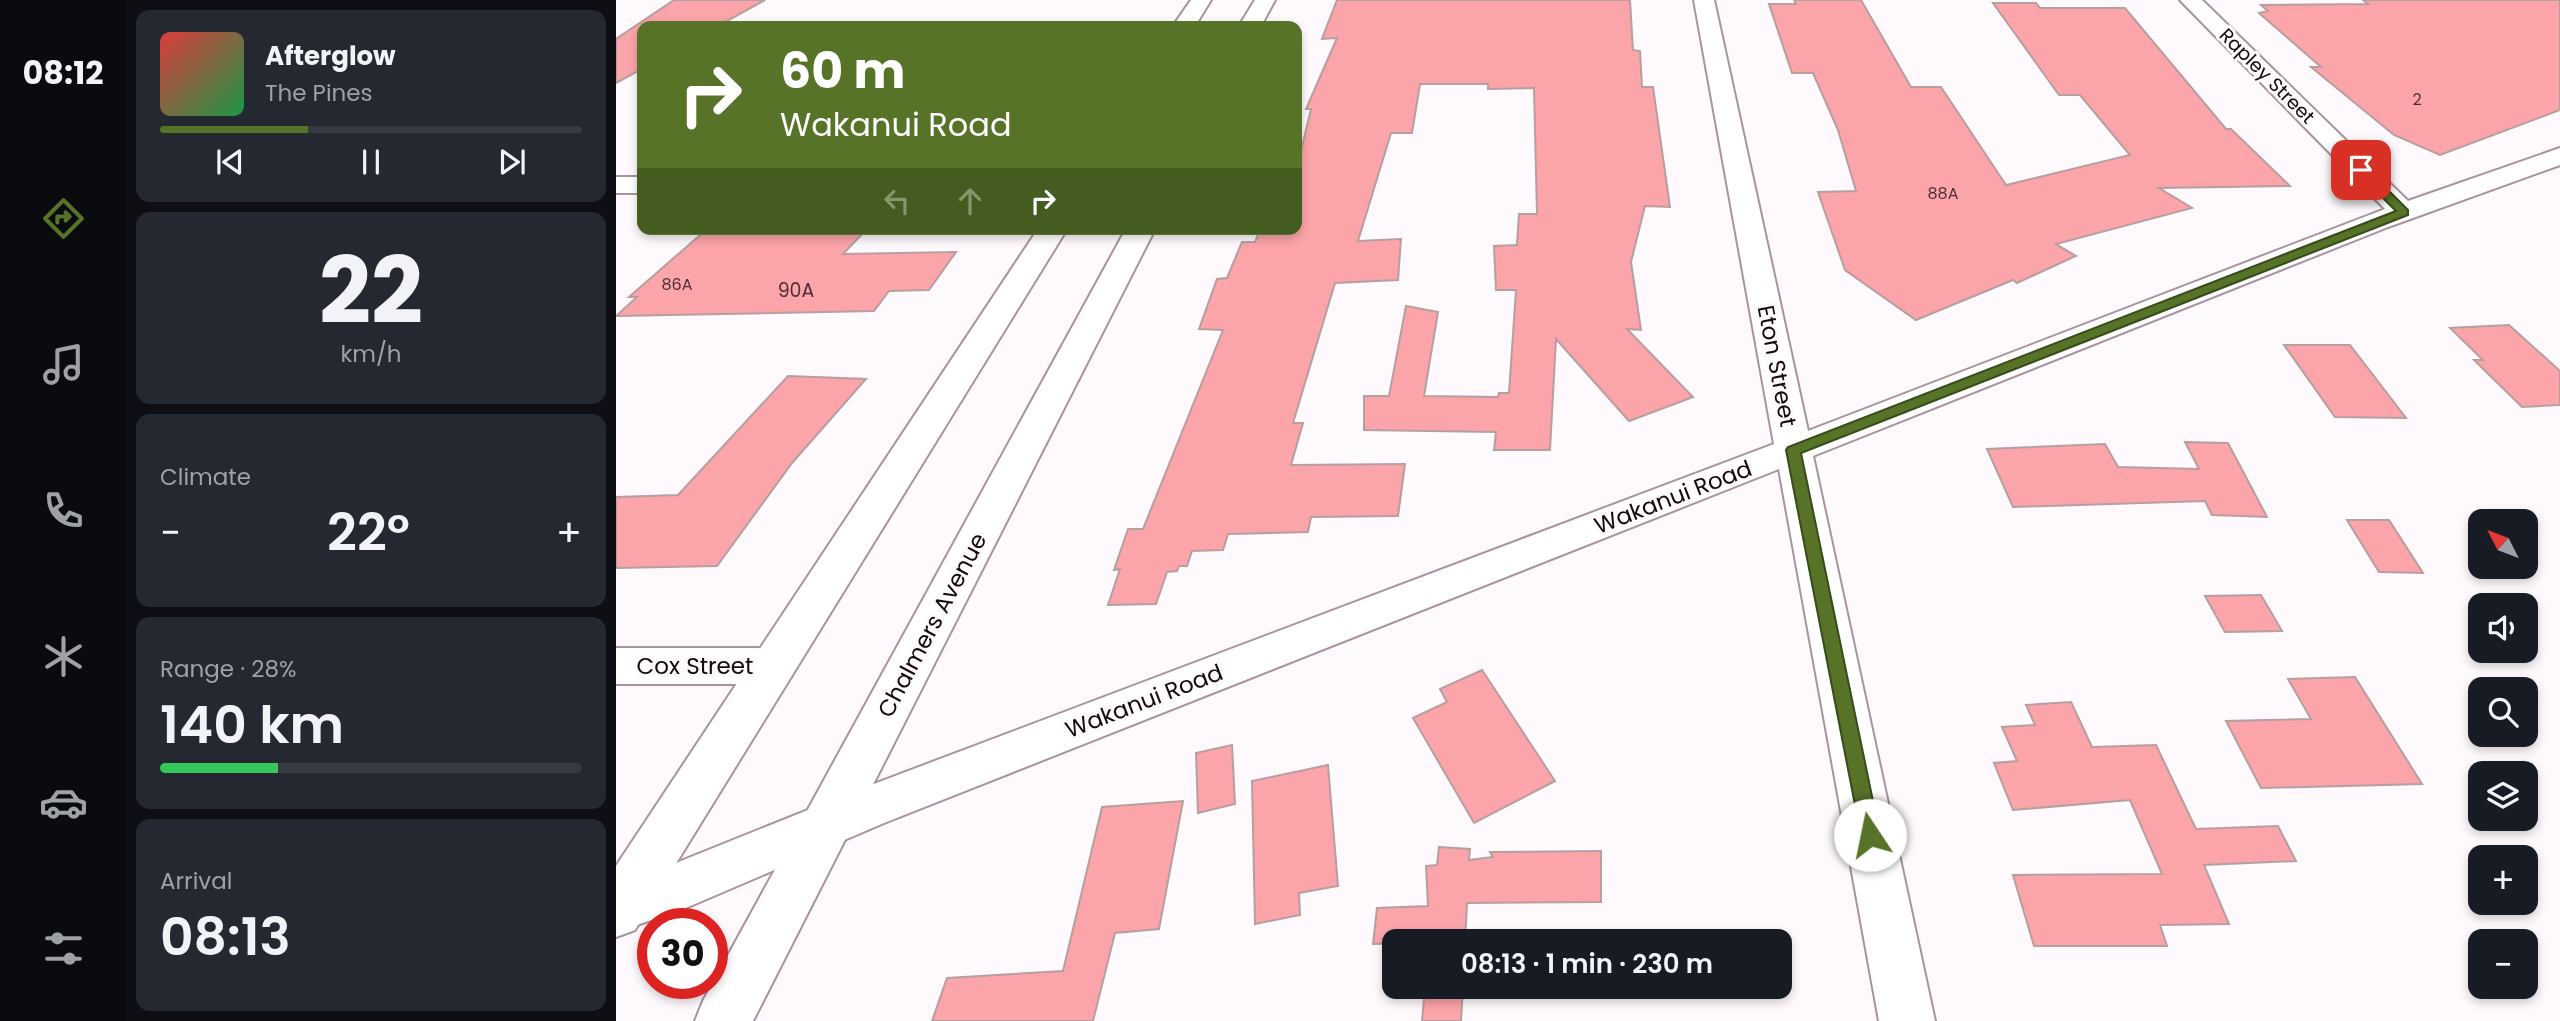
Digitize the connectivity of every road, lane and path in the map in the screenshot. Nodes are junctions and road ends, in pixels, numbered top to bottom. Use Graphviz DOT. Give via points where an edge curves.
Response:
graph roads {
  1 [pos="1201,0"];
  2 [pos="1265,0"];
  3 [pos="1704,0"];
  4 [pos="2190,0"];
  5 [pos="1187,21"];
  6 [pos="1254,21"];
  7 [pos="2560,156"];
  8 [pos="616,185"];
  9 [pos="637,185"];
  10 [pos="2404,212"];
  11 [pos="1049,235"];
  12 [pos="1138,235"];
  13 [pos="1793,450"];
  14 [pos="616,666"];
  15 [pos="774,666"];
  16 [pos="806,834"];
  17 [pos="617,908"];
  18 [pos="723,1021"];
  19 [pos="1907,1021"];
  1 -- 5 [label="street"];
  2 -- 6 [label="street"];
  3 -- 13 [label="street, Eton Street"];
  4 -- 10 [label="street, Rapley Street"];
  7 -- 10 [label="street, Wakanui Road"];
  8 -- 9 [label="street"];
  10 -- 13 [label="street, Wakanui Road"];
  11 -- 15 [label="street"];
  12 -- 16 [label="street, Chalmers Avenue"];
  13 -- 16 [label="street, Wakanui Road"];
  13 -- 19 [label="street, Eton Street"];
  14 -- 15 [label="street, Cox Street"];
  15 -- 17 [label="street"];
  16 -- 17 [label="street, Wakanui Road"];
  16 -- 18 [label="street, Chalmers Avenue"];
}
